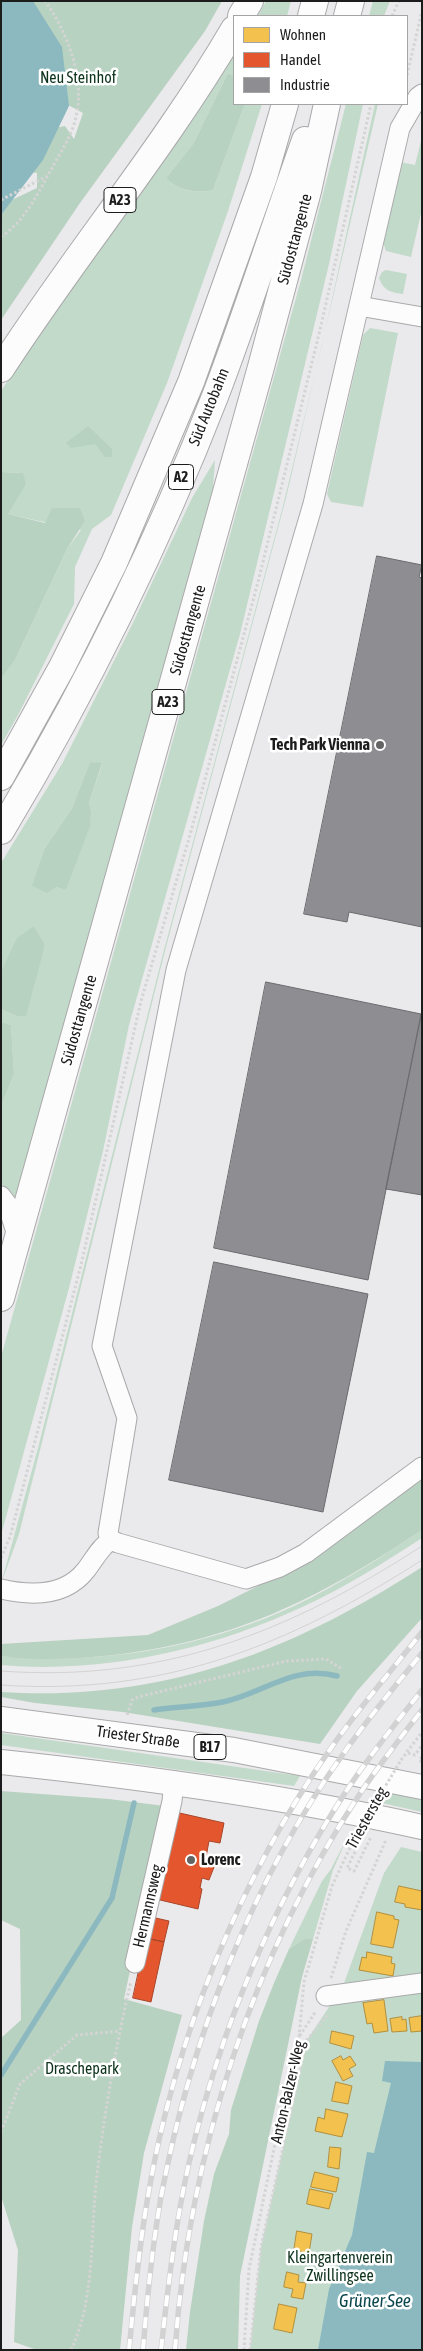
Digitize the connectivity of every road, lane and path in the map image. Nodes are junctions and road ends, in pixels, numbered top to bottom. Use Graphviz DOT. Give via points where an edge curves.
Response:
graph roads {
  1 [pos="45,1"];
  2 [pos="250,1"];
  3 [pos="315,1"];
  4 [pos="351,1"];
  5 [pos="399,1"];
  6 [pos="422,11"];
  7 [pos="243,15"];
  8 [pos="310,15"];
  9 [pos="347,15"];
  10 [pos="392,15"];
  11 [pos="233,31"];
  12 [pos="408,72"];
  13 [pos="422,94"];
  14 [pos="285,105"];
  15 [pos="318,105"];
  16 [pos="327,105"];
  17 [pos="371,105"];
  18 [pos="47,176"];
  19 [pos="1,200"];
  20 [pos="1,237"];
  21 [pos="359,306"];
  22 [pos="422,318"];
  23 [pos="1,369"];
  24 [pos="1,777"];
  25 [pos="1,830"];
  26 [pos="1,1196"];
  27 [pos="18,1238"];
  28 [pos="1,1298"];
  29 [pos="422,1467"];
  30 [pos="111,1540"];
  31 [pos="1,1558"];
  32 [pos="1,1589"];
  33 [pos="342,1669"];
  34 [pos="127,1717"];
  35 [pos="1,1719"];
  36 [pos="422,1732"];
  37 [pos="422,1745"];
  38 [pos="408,1753"];
  39 [pos="422,1756"];
  40 [pos="1,1762"];
  41 [pos="422,1762"];
  42 [pos="174,1781"];
  43 [pos="422,1787"];
  44 [pos="391,1820"];
  45 [pos="422,1827"];
  46 [pos="371,1836"];
  47 [pos="352,1843"];
  48 [pos="135,1963"];
  49 [pos="421,1979"];
  50 [pos="345,1994"];
  51 [pos="326,1996"];
  52 [pos="120,2031"];
  53 [pos="299,2037"];
  54 [pos="1,2132"];
  55 [pos="71,2350"];
  56 [pos="244,2350"];
  57 [pos="250,2350"];
  1 -- 18 [label="path" via="68,42 77,77 78,111 66,145"];
  2 -- 7 [label="highway"];
  3 -- 8 [label="highway"];
  4 -- 9 [label="highway"];
  5 -- 10 [label="path"];
  6 -- 12 [label="path"];
  11 -- 23 [label="highway, A23" via="165,137"];
  13 -- 21 [label="lane" via="400,128"];
  14 -- 24 [label="highway, Süd Autobahn / A2" via="264,177 191,382 114,563 62,667"];
  15 -- 25 [label="highway, Süd Autobahn / A2" via="216,394 138,577 88,678"];
  16 -- 27 [label="highway, Südosttangente / A23" via="308,191 261,367"];
  17 -- 31 [label="path" via="258,582 190,835 141,1001 81,1265 10,1537"];
  18 -- 19 [label="path"];
  18 -- 20 [label="path" via="34,202"];
  21 -- 22 [label="lane"];
  21 -- 30 [label="lane" via="311,512 176,970 102,1346 127,1418 108,1527"];
  26 -- 27 [label="lane" via="7,1204"];
  27 -- 28 [label="highway, Südosttangente / A23"];
  29 -- 30 [label="lane" via="306,1553 280,1567 246,1579"];
  30 -- 32 [label="lane" via="104,1544 84,1572 62,1588 31,1594"];
  33 -- 34 [label="path" via="326,1659 287,1661 138,1697 132,1700"];
  35 -- 43 [label="main road, Triester Straße / B17" via="234,1750"];
  36 -- 38 [label="path"];
  37 -- 38 [label="path" via="415,1754"];
  38 -- 47 [label="path, Triestersteg, bridge"];
  39 -- 41 [label="path"];
  40 -- 42 [label="main road"];
  42 -- 44 [label="main road"];
  42 -- 48 [label="lane, Hermannsweg"];
  44 -- 45 [label="main road"];
  44 -- 51 [label="path, Anton-Balzer-Weg" via="386,1840 346,1931"];
  46 -- 47 [label="path" via="354,1871 347,1868 356,1850"];
  47 -- 53 [label="path, Triestersteg" via="332,1886 304,1982"];
  48 -- 52 [label="path, Hermannsweg"];
  49 -- 50 [label="lane"];
  50 -- 51 [label="lane"];
  50 -- 57 [label="path" via="307,2040 261,2248"];
  51 -- 53 [label="path, Anton-Balzer-Weg"];
  52 -- 54 [label="path" via="77,2035 20,2084"];
  52 -- 55 [label="path, Hermannsweg" via="97,2176 89,2273 80,2331"];
  53 -- 56 [label="path, Anton-Balzer-Weg" via="249,2270"];
}
